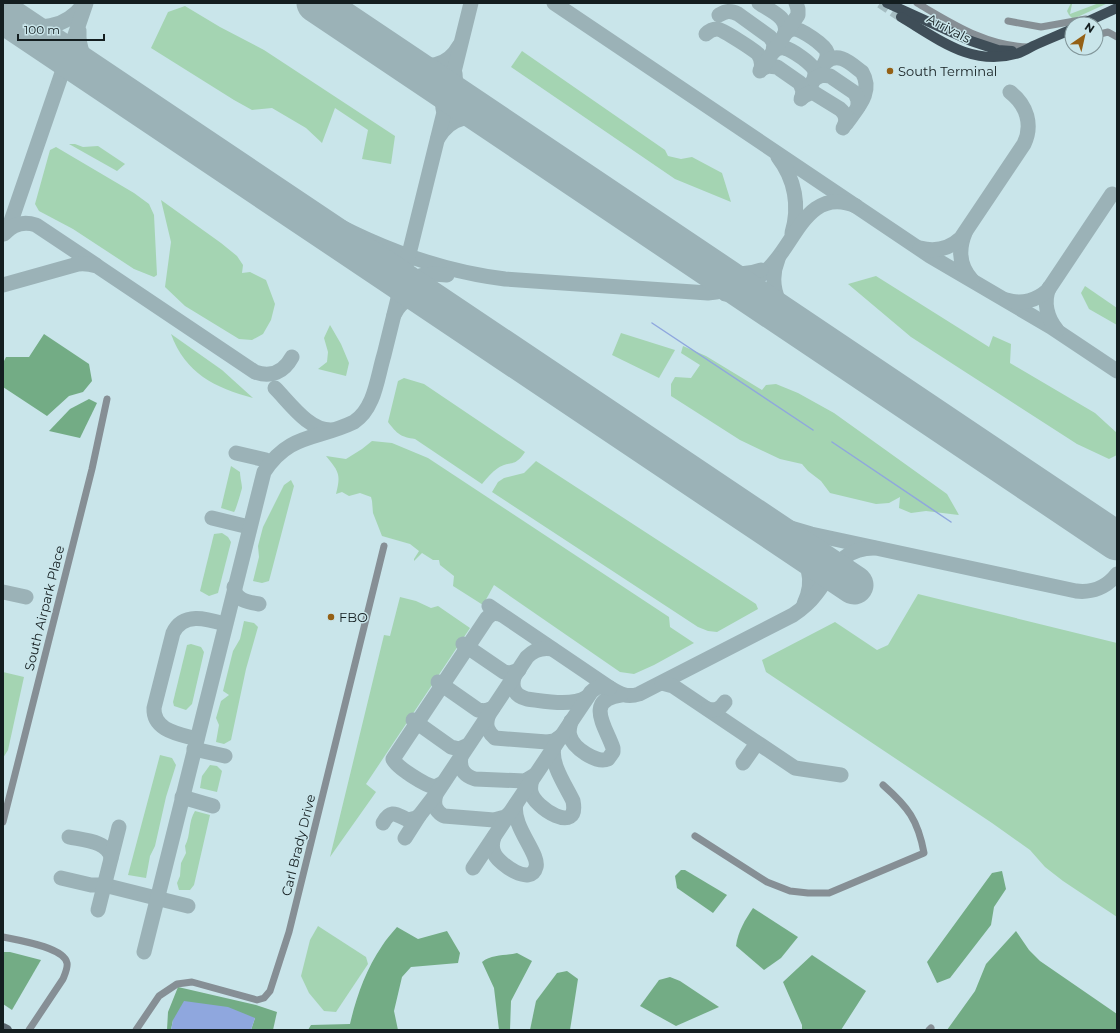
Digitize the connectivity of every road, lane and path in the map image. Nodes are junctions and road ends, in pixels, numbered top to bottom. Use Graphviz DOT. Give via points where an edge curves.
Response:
graph roads {
  1 [pos="887,3"];
  2 [pos="917,3"];
  3 [pos="1117,8"];
  4 [pos="901,16"];
  5 [pos="1099,16"];
  6 [pos="1008,21"];
  7 [pos="1064,23"];
  8 [pos="1064,33"];
  9 [pos="1104,33"];
  10 [pos="1117,37"];
  11 [pos="1032,47"];
  12 [pos="107,399"];
  13 [pos="384,546"];
  14 [pos="883,785"];
  15 [pos="3,822"];
  16 [pos="695,836"];
  17 [pos="3,937"];
  18 [pos="3,1028"];
  19 [pos="7,1030"];
  20 [pos="29,1030"];
  21 [pos="136,1030"];
  1 -- 11 [label="main road" via="986,47 1005,51"];
  2 -- 11 [label="street" via="974,34 998,43"];
  3 -- 5 [label="main road"];
  4 -- 11 [label="main road, Arrivals" via="952,48 976,56 1007,56"];
  6 -- 7 [label="street" via="1041,27"];
  8 -- 11 [label="main road"];
  9 -- 10 [label="street" via="1108,32"];
  12 -- 15 [label="street, South Airpark Place" via="92,469"];
  13 -- 21 [label="street, Carl Brady Drive" via="289,932 270,992 257,1000 192,982 177,984 159,996"];
  14 -- 16 [label="street" via="914,818 920,831 924,854 829,893 790,891 767,882"];
  17 -- 20 [label="street" via="54,950 62,955 67,963 63,979"];
  18 -- 19 [label="street"];
}
